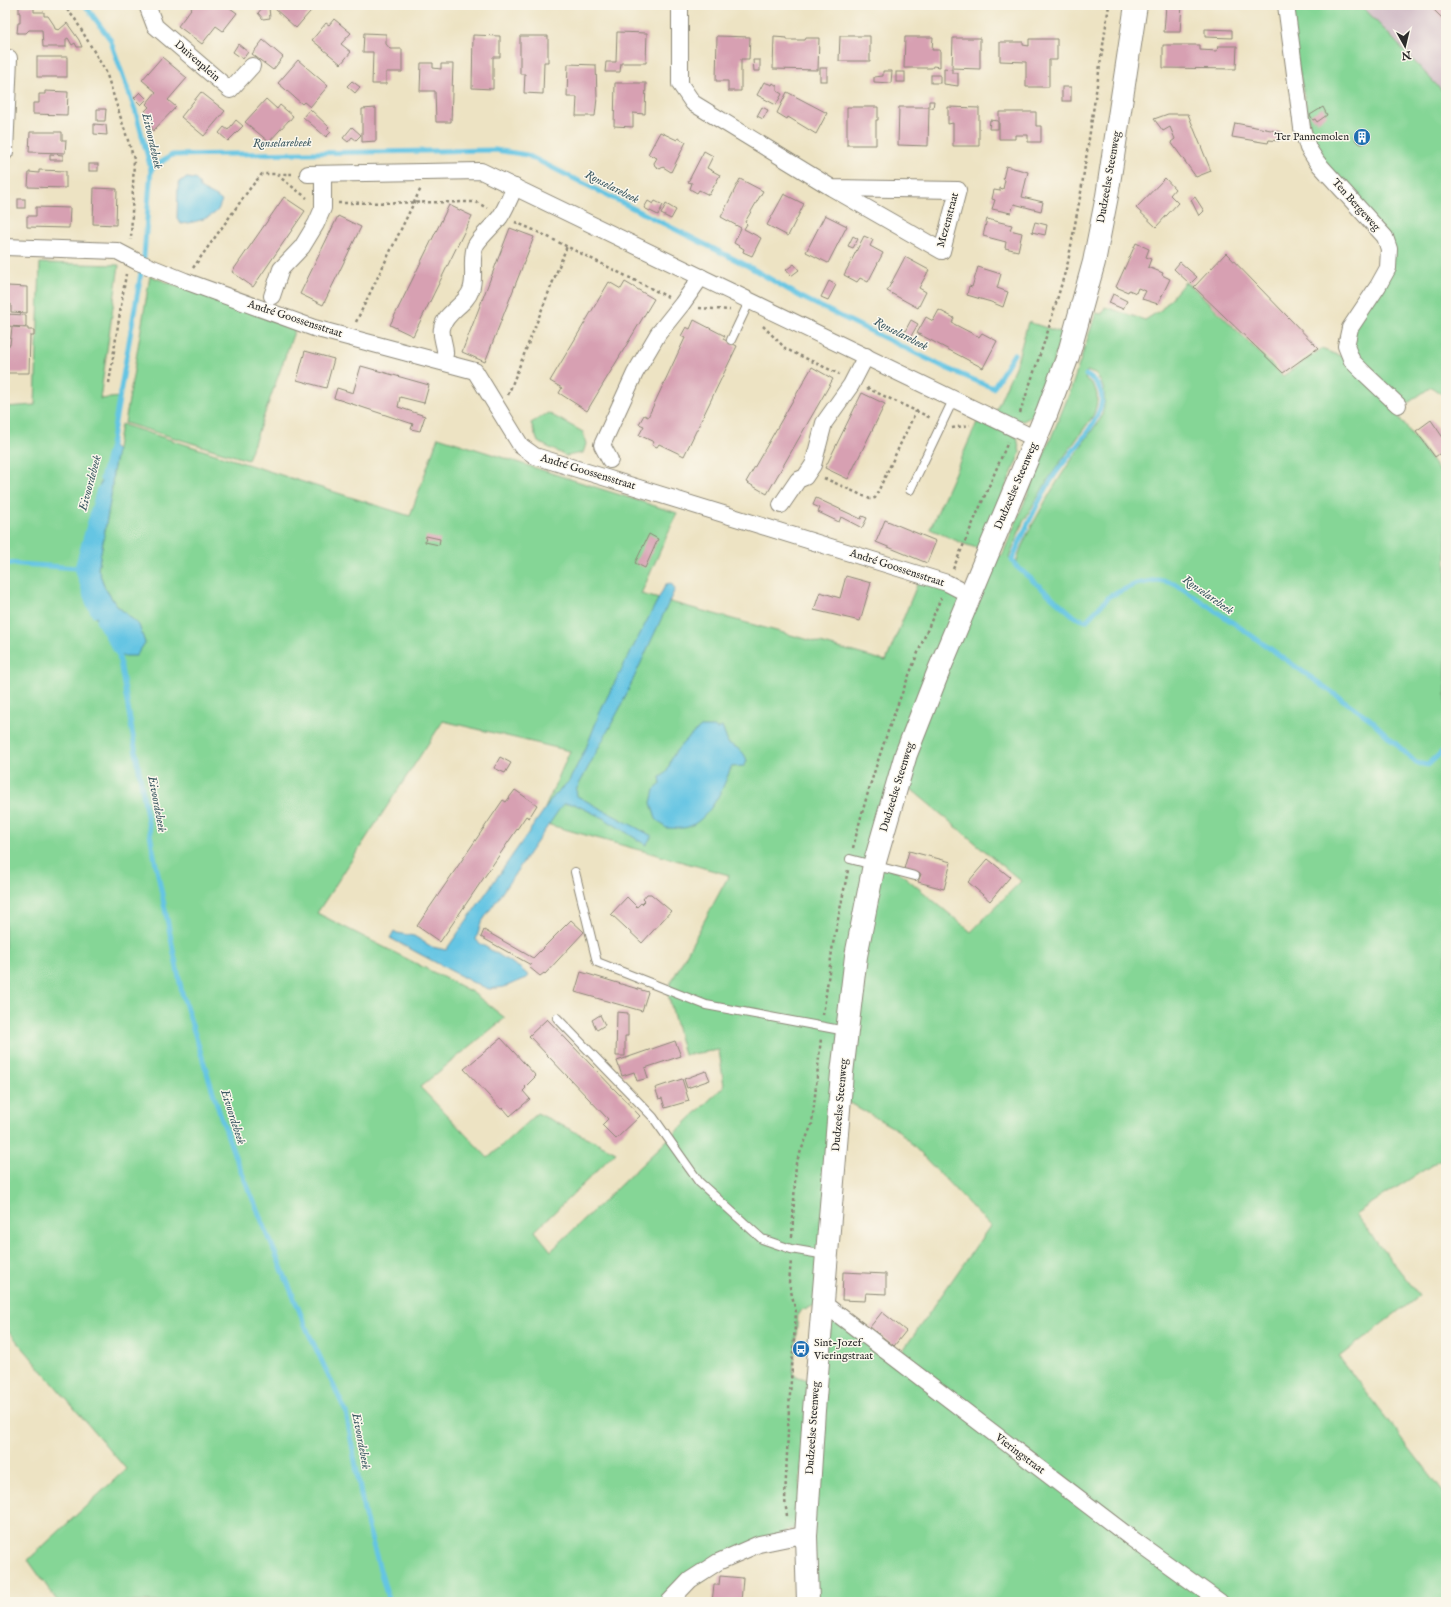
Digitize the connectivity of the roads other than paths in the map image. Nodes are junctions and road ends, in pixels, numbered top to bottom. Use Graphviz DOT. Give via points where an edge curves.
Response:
graph roads {
  1 [pos="147,5"];
  2 [pos="680,5"];
  3 [pos="1136,5"];
  4 [pos="1286,5"];
  5 [pos="9,58"];
  6 [pos="252,66"];
  7 [pos="5,152"];
  8 [pos="515,187"];
  9 [pos="832,188"];
  10 [pos="5,247"];
  11 [pos="701,277"];
  12 [pos="272,296"];
  13 [pos="747,305"];
  14 [pos="732,340"];
  15 [pos="445,354"];
  16 [pos="866,356"];
  17 [pos="954,398"];
  18 [pos="1398,405"];
  19 [pos="1036,438"];
  20 [pos="610,460"];
  21 [pos="910,490"];
  22 [pos="781,504"];
  23 [pos="970,596"];
  24 [pos="850,859"];
  25 [pos="874,865"];
  26 [pos="575,872"];
  27 [pos="915,876"];
  28 [pos="557,1018"];
  29 [pos="847,1032"];
  30 [pos="827,1256"];
  31 [pos="823,1303"];
  32 [pos="806,1536"];
  33 [pos="669,1602"];
  34 [pos="808,1602"];
  35 [pos="1220,1602"];
  1 -- 6 [label="street, Duivenplein" via="156,26 230,90"];
  2 -- 9 [label="street, Mezenstraat" via="680,84 693,103"];
  3 -- 19 [label="main road, Dudzeelse Steenweg" via="1107,196 1094,262 1068,356"];
  4 -- 18 [label="street, Ten Bergeweg" via="1302,128 1308,148 1317,162 1385,237 1389,249 1388,268 1350,328 1346,346 1352,361"];
  5 -- 7 [label="street"];
  8 -- 11 [label="street"];
  8 -- 12 [label="street, André Goossensstraat" via="481,171 316,174 323,208 302,247 281,269"];
  8 -- 15 [label="street" via="500,216 475,247 472,289 451,312 442,328"];
  9 -- 9 [label="street, Mezenstraat" via="859,204 942,251 958,190"];
  10 -- 23 [label="street, André Goossensstraat" via="117,251 185,281 314,328 475,371 521,446 535,456 947,584"];
  11 -- 13 [label="street"];
  11 -- 20 [label="street, André Goossensstraat" via="658,334 635,373 602,445"];
  13 -- 14 [label="lane"];
  13 -- 16 [label="street"];
  16 -- 17 [label="street"];
  16 -- 22 [label="street" via="853,381 824,423 813,465 805,477 798,480"];
  17 -- 19 [label="street"];
  17 -- 21 [label="lane"];
  19 -- 23 [label="main road, Dudzeelse Steenweg"];
  23 -- 25 [label="main road, Dudzeelse Steenweg" via="906,754"];
  24 -- 25 [label="lane"];
  25 -- 27 [label="lane"];
  25 -- 29 [label="main road, Dudzeelse Steenweg" via="856,956"];
  26 -- 29 [label="lane" via="597,962 706,1005"];
  28 -- 30 [label="lane" via="653,1117 699,1182 762,1239 791,1249"];
  29 -- 30 [label="main road, Dudzeelse Steenweg"];
  30 -- 31 [label="main road, Dudzeelse Steenweg"];
  31 -- 32 [label="main road, Dudzeelse Steenweg"];
  31 -- 35 [label="street, Vieringstraat" via="1131,1538"];
  32 -- 33 [label="street" via="759,1544 718,1562 690,1580"];
  32 -- 34 [label="main road, Dudzeelse Steenweg"];
}
